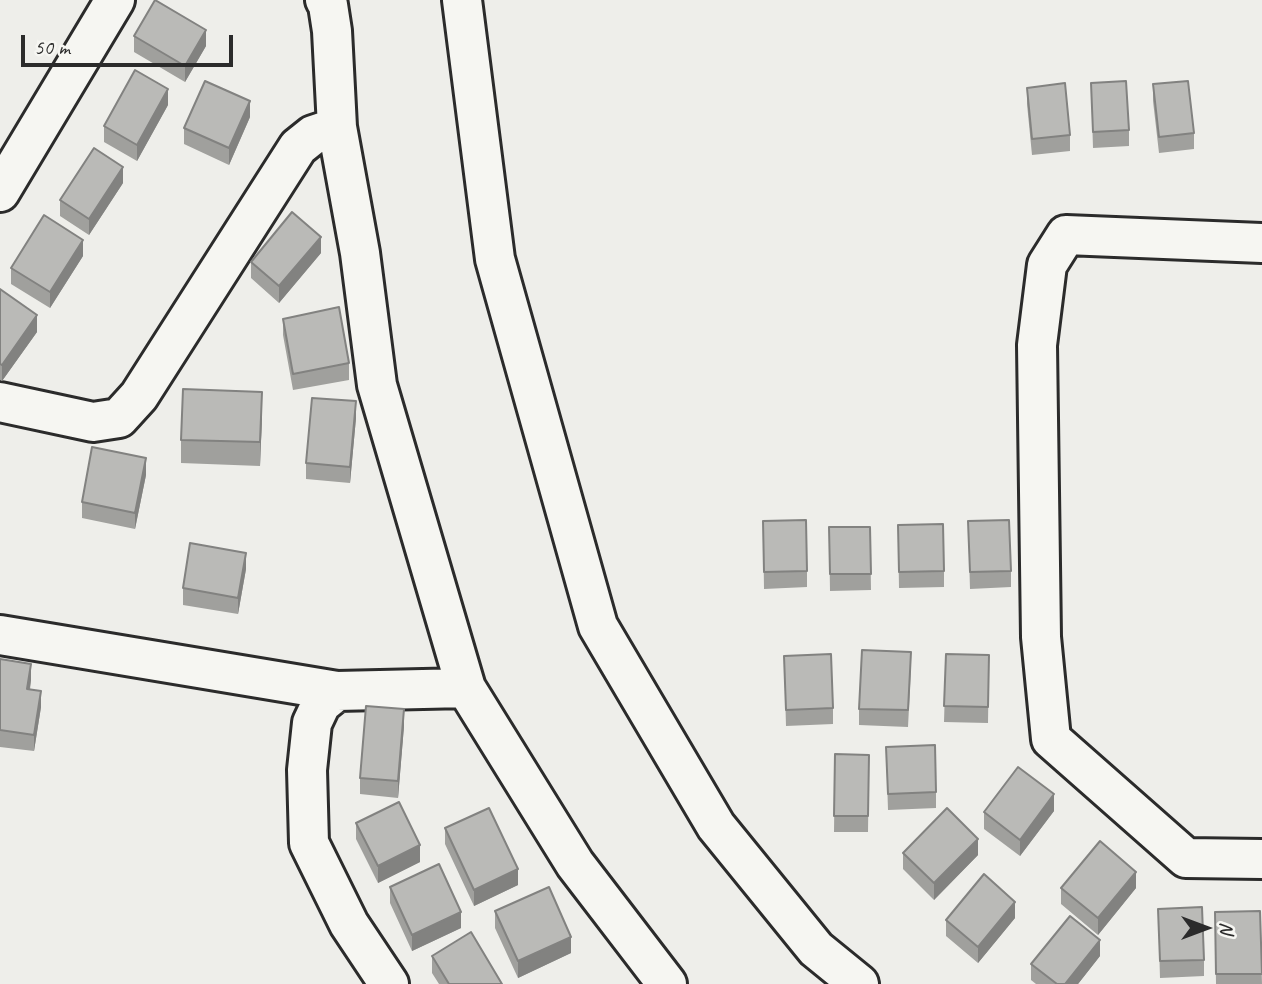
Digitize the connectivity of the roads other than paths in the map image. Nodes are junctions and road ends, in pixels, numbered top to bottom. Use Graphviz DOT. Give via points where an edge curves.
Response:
graph roads {
  1 [pos="115,0"];
  2 [pos="325,0"];
  3 [pos="462,0"];
  4 [pos="337,127"];
  5 [pos="0,192"];
  6 [pos="1262,243"];
  7 [pos="0,402"];
  8 [pos="0,635"];
  9 [pos="466,688"];
  10 [pos="337,691"];
  11 [pos="1262,859"];
  12 [pos="389,984"];
  13 [pos="667,984"];
  14 [pos="859,984"];
  1 -- 5 [label="street"];
  2 -- 4 [label="street" via="332,31"];
  3 -- 14 [label="street" via="495,259 598,626 716,826 816,949"];
  4 -- 7 [label="street" via="313,135 298,147 139,396 119,418 93,422"];
  4 -- 9 [label="street" via="377,385"];
  6 -- 11 [label="street" via="1066,235 1047,265 1037,345 1041,637 1051,739 1186,858"];
  8 -- 10 [label="street"];
  9 -- 10 [label="street"];
  9 -- 13 [label="street" via="575,864"];
  10 -- 12 [label="street" via="321,704 312,723 307,770 309,843 348,924"];
}
